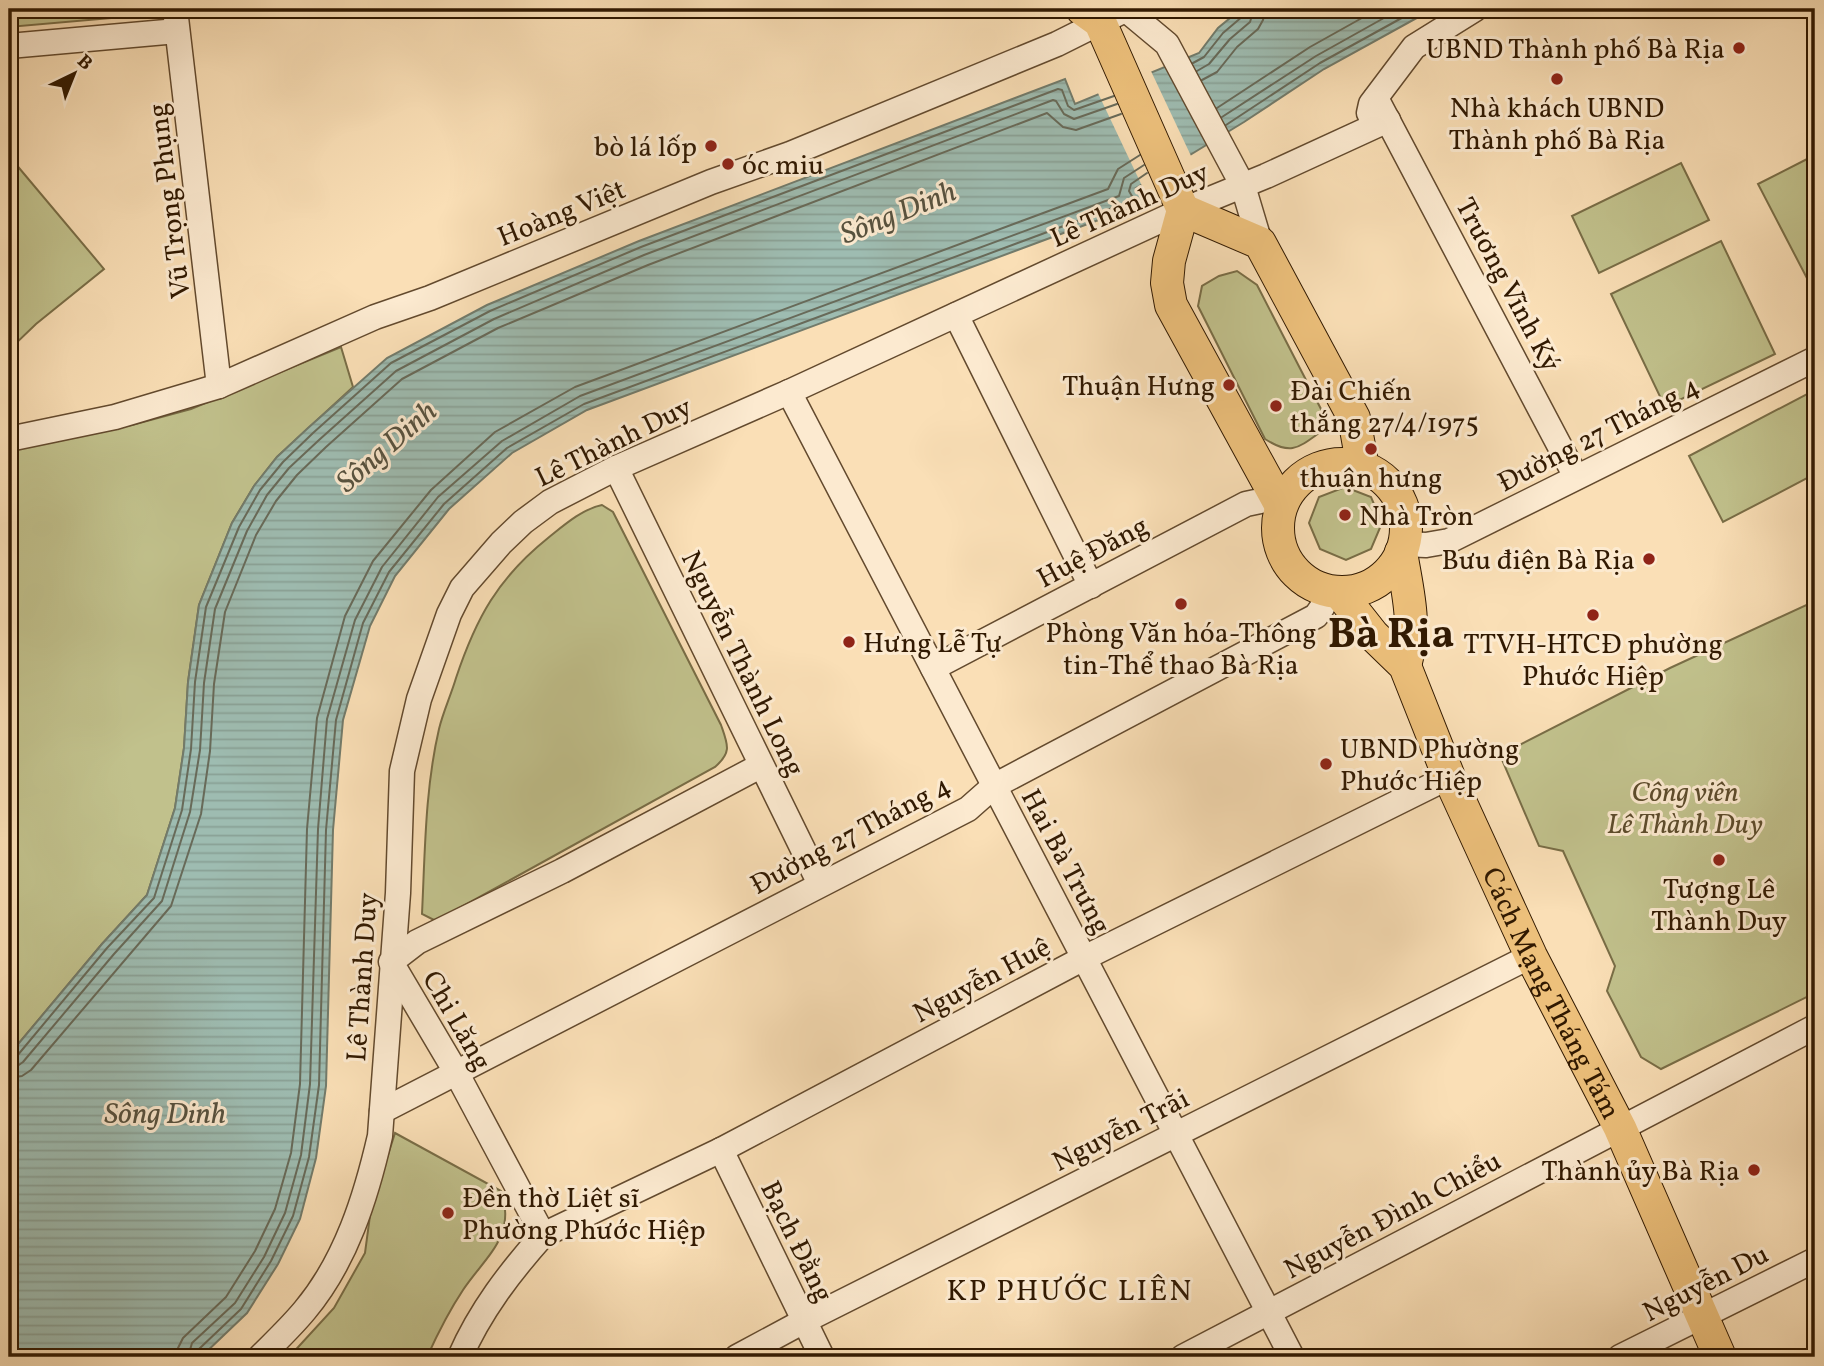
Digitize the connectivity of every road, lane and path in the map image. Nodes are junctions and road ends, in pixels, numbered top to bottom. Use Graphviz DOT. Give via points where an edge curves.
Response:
graph roads {
  1 [pos="1475,9"];
  2 [pos="1110,11"];
  3 [pos="176,20"];
  4 [pos="9,46"];
  5 [pos="1376,98"];
  6 [pos="1388,120"];
  7 [pos="1366,131"];
  8 [pos="1238,177"];
  9 [pos="1179,200"];
  10 [pos="1260,243"];
  11 [pos="956,315"];
  12 [pos="1814,362"];
  13 [pos="219,386"];
  14 [pos="789,391"];
  15 [pos="9,439"];
  16 [pos="616,468"];
  17 [pos="1363,468"];
  18 [pos="1576,477"];
  19 [pos="1281,506"];
  20 [pos="1403,548"];
  21 [pos="1091,586"];
  22 [pos="1331,591"];
  23 [pos="1405,666"];
  24 [pos="933,668"];
  25 [pos="761,766"];
  26 [pos="1449,777"];
  27 [pos="994,786"];
  28 [pos="820,884"];
  29 [pos="1531,956"];
  30 [pos="1084,958"];
  31 [pos="391,962"];
  32 [pos="1815,1027"];
  33 [pos="456,1072"];
  34 [pos="382,1111"];
  35 [pos="1620,1128"];
  36 [pos="1176,1134"];
  37 [pos="721,1150"];
  38 [pos="543,1234"];
  39 [pos="1815,1260"];
  40 [pos="1268,1312"];
  41 [pos="1703,1318"];
  42 [pos="804,1321"];
  43 [pos="260,1357"];
  44 [pos="460,1357"];
  45 [pos="737,1357"];
  46 [pos="822,1357"];
  47 [pos="1183,1357"];
  48 [pos="1292,1357"];
  49 [pos="1620,1357"];
  50 [pos="1720,1357"];
  1 -- 5 [label="street" via="1414,47"];
  2 -- 8 [label="street" via="1167,44"];
  2 -- 9 [label="main road" via="1119,63"];
  2 -- 13 [label="street, Hoàng Việt" via="1057,44 375,317"];
  3 -- 4 [label="street"];
  3 -- 13 [label="street, Vũ Trọng Phụng"];
  5 -- 6 [label="street"];
  5 -- 7 [label="street"];
  6 -- 7 [label="street, Lê Thành Duy"];
  6 -- 18 [label="street, Trương Vĩnh Ký"];
  7 -- 8 [label="street, Lê Thành Duy"];
  8 -- 9 [label="street, Lê Thành Duy"];
  8 -- 10 [label="street"];
  9 -- 10 [label="main road"];
  9 -- 11 [label="street, Lê Thành Duy"];
  9 -- 19 [label="main road" via="1167,283 1171,304"];
  10 -- 17 [label="main road" via="1354,418"];
  11 -- 14 [label="street, Lê Thành Duy"];
  11 -- 21 [label="street"];
  12 -- 18 [label="street, Đường 27 Tháng 4"];
  13 -- 15 [label="street, Hoàng Việt" via="115,417"];
  14 -- 16 [label="street, Lê Thành Duy"];
  14 -- 24 [label="street, Hai Bà Trưng"];
  16 -- 25 [label="street, Nguyễn Thành Long"];
  16 -- 31 [label="street, Lê Thành Duy" via="550,502 523,522 461,588 449,614 419,699 402,771"];
  17 -- 19 [label="main road" via="1343,464 1305,475"];
  17 -- 20 [label="main road" via="1380,477 1402,506 1406,525"];
  18 -- 20 [label="street, Đường 27 Tháng 4" via="1449,541"];
  19 -- 21 [label="street, Huệ Đăng" via="1265,500 1246,504"];
  19 -- 22 [label="main road" via="1277,527 1290,566 1305,580"];
  20 -- 22 [label="main road" via="1392,569 1377,582 1359,590"];
  20 -- 23 [label="main road" via="1413,621"];
  21 -- 24 [label="street, Huệ Đăng"];
  22 -- 23 [label="main road, Cách Mạng Tháng Tám"];
  22 -- 27 [label="street, Đường 27 Tháng 4" via="1316,616"];
  23 -- 26 [label="main road, Cách Mạng Tháng Tám"];
  24 -- 27 [label="street, Hai Bà Trưng"];
  25 -- 28 [label="street, Nguyễn Thành Long"];
  25 -- 31 [label="street, Chi Lăng" via="417,942"];
  26 -- 29 [label="main road, Cách Mạng Tháng Tám"];
  26 -- 30 [label="street, Nguyễn Huệ"];
  27 -- 28 [label="street, Đường 27 Tháng 4" via="968,809"];
  27 -- 30 [label="street, Hai Bà Trưng"];
  28 -- 33 [label="street, Đường 27 Tháng 4"];
  29 -- 35 [label="main road, Cách Mạng Tháng Tám"];
  29 -- 36 [label="street, Nguyễn Trãi"];
  30 -- 36 [label="street, Hai Bà Trưng"];
  30 -- 37 [label="street, Nguyễn Huệ"];
  31 -- 33 [label="street, Chi Lăng"];
  31 -- 34 [label="street, Lê Thành Duy"];
  32 -- 35 [label="street, Nguyễn Đình Chiểu"];
  33 -- 34 [label="street, Đường 27 Tháng 4"];
  33 -- 38 [label="street, Chi Lăng"];
  34 -- 43 [label="street, Lê Thành Duy" via="363,1200 339,1257 306,1308"];
  35 -- 40 [label="street, Nguyễn Đình Chiểu"];
  35 -- 41 [label="main road, Cách Mạng Tháng Tám"];
  36 -- 40 [label="street, Hai Bà Trưng"];
  36 -- 42 [label="street, Nguyễn Trãi"];
  37 -- 38 [label="street, Nguyễn Huệ"];
  37 -- 42 [label="street, Bạch Đằng"];
  38 -- 44 [label="street" via="504,1280"];
  39 -- 41 [label="street, Nguyễn Du"];
  40 -- 47 [label="street, Nguyễn Đình Chiểu"];
  40 -- 48 [label="street, Hai Bà Trưng"];
  41 -- 49 [label="street, Nguyễn Du"];
  41 -- 50 [label="main road, Cách Mạng Tháng Tám"];
  42 -- 45 [label="street, Nguyễn Trãi"];
  42 -- 46 [label="street, Bạch Đằng"];
}
